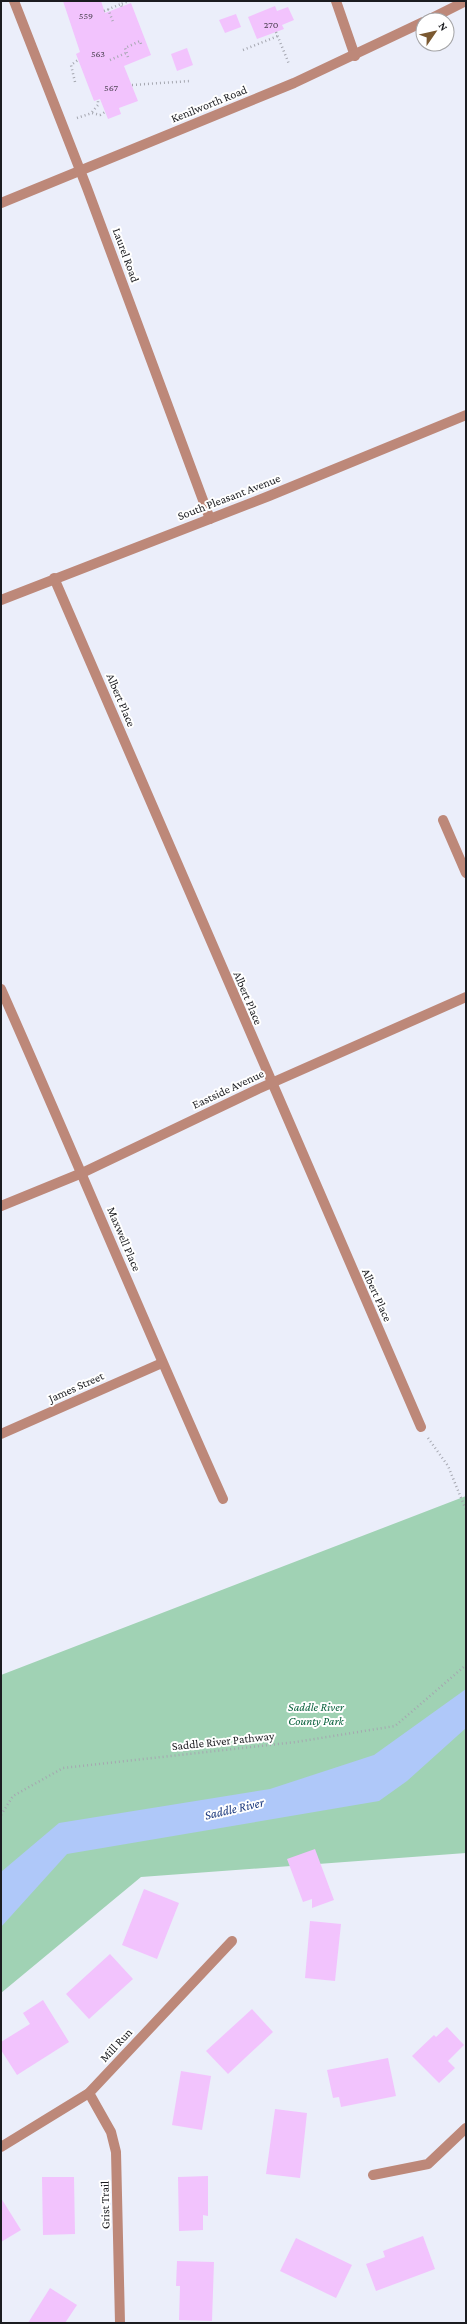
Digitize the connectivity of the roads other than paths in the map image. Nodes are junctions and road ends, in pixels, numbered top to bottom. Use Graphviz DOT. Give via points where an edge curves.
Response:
graph roads {
  1 [pos="14,1"];
  2 [pos="336,1"];
  3 [pos="466,1"];
  4 [pos="444,12"];
  5 [pos="415,26"];
  6 [pos="355,56"];
  7 [pos="79,170"];
  8 [pos="1,203"];
  9 [pos="466,415"];
  10 [pos="210,519"];
  11 [pos="54,578"];
  12 [pos="1,600"];
  13 [pos="443,820"];
  14 [pos="466,873"];
  15 [pos="1,989"];
  16 [pos="466,997"];
  17 [pos="270,1084"];
  18 [pos="82,1173"];
  19 [pos="1,1206"];
  20 [pos="162,1363"];
  21 [pos="420,1428"];
  22 [pos="1,1434"];
  23 [pos="223,1499"];
  24 [pos="232,1941"];
  25 [pos="89,2093"];
  26 [pos="466,2128"];
  27 [pos="1,2147"];
  28 [pos="373,2175"];
  29 [pos="120,2323"];
  1 -- 7 [label="street, Laurel Road"];
  2 -- 6 [label="street"];
  3 -- 4 [label="street"];
  5 -- 6 [label="street, Kenilworth Road"];
  6 -- 7 [label="street, Kenilworth Road"];
  7 -- 8 [label="street, Kenilworth Road"];
  7 -- 10 [label="street, Laurel Road"];
  9 -- 10 [label="street, South Pleasant Avenue"];
  10 -- 11 [label="street, South Pleasant Avenue"];
  11 -- 12 [label="street, South Pleasant Avenue"];
  11 -- 17 [label="street, Albert Place"];
  13 -- 14 [label="street"];
  15 -- 18 [label="street, Maxwell Place"];
  16 -- 17 [label="street, Eastside Avenue"];
  17 -- 18 [label="street, Eastside Avenue"];
  17 -- 21 [label="street, Albert Place"];
  18 -- 19 [label="street, Eastside Avenue"];
  18 -- 20 [label="street, Maxwell Place"];
  20 -- 22 [label="street, James Street"];
  20 -- 23 [label="street, Maxwell Place"];
  24 -- 25 [label="street, Mill Run"];
  25 -- 27 [label="street, Mill Run"];
  25 -- 29 [label="street, Grist Trail" via="111,2132 116,2152"];
  26 -- 28 [label="street" via="428,2164"];
}
